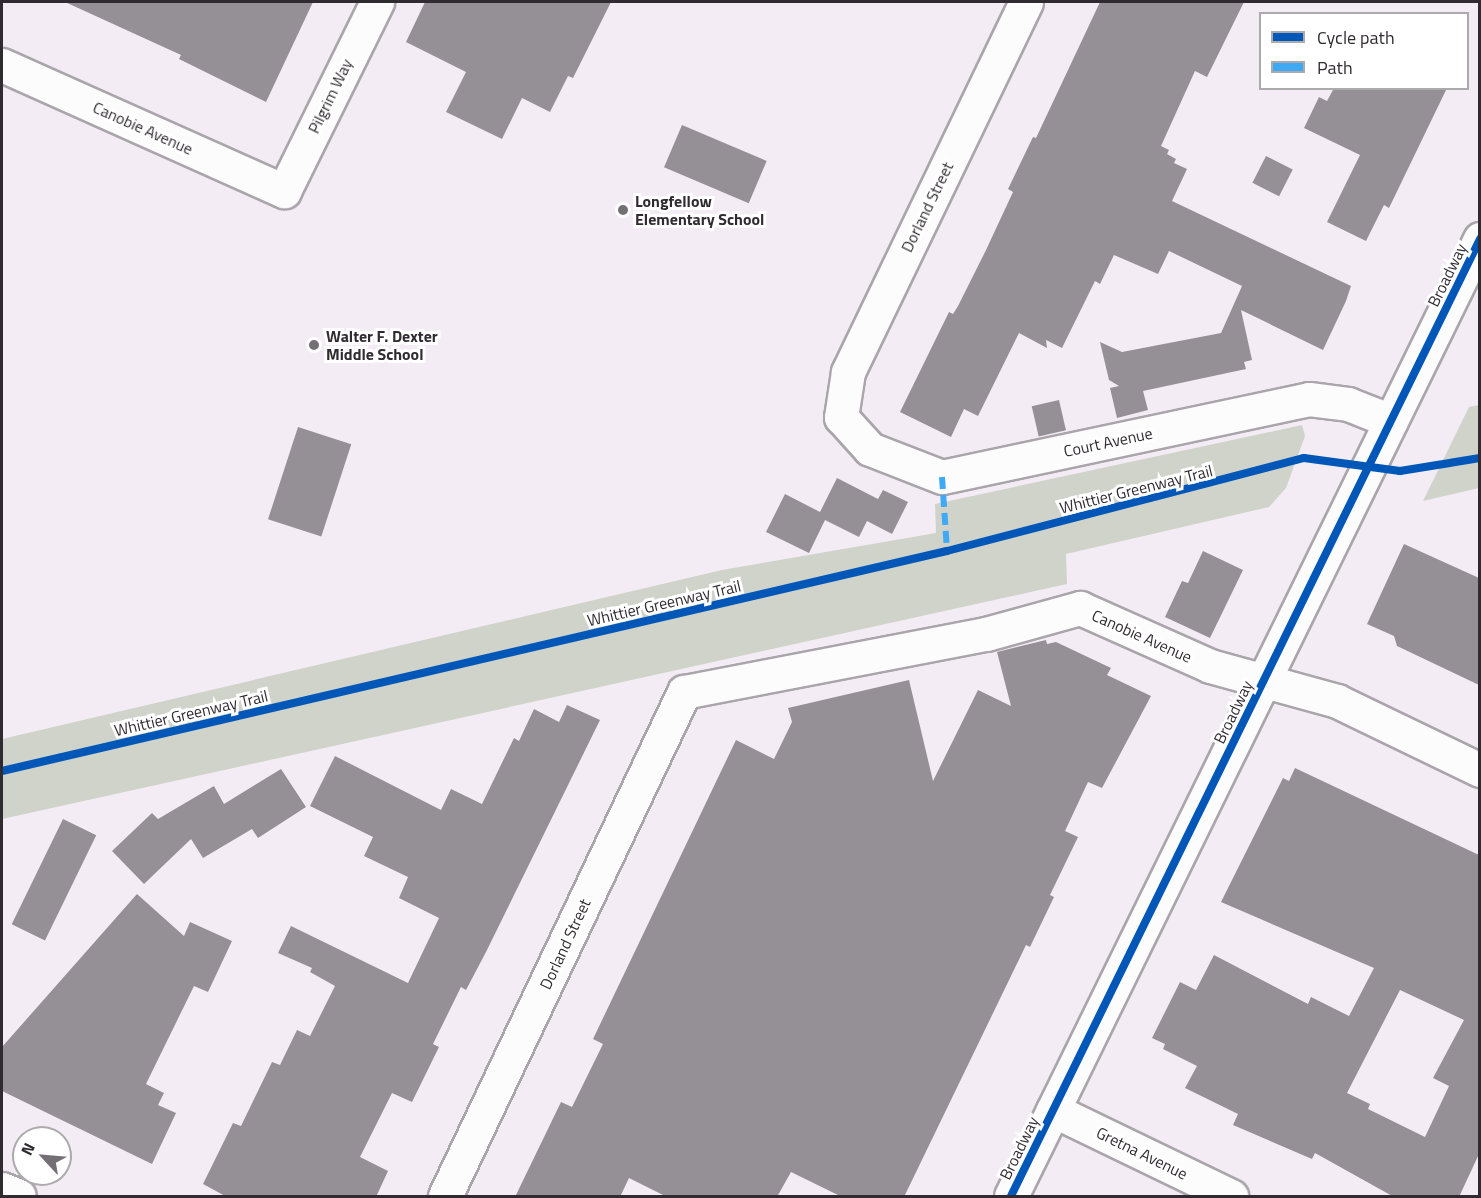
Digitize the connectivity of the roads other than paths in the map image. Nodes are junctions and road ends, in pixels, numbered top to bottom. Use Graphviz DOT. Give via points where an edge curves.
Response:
graph roads {
  1 [pos="377,2"];
  2 [pos="1026,2"];
  3 [pos="2,65"];
  4 [pos="284,191"];
  5 [pos="1479,239"];
  6 [pos="841,417"];
  7 [pos="1390,421"];
  8 [pos="1264,680"];
  9 [pos="684,692"];
  10 [pos="1479,770"];
  11 [pos="1053,1110"];
  12 [pos="2,1189"];
  13 [pos="19,1197"];
  14 [pos="445,1197"];
  15 [pos="1011,1197"];
  16 [pos="1231,1197"];
  1 -- 4 [label="street, Pilgrim Way"];
  2 -- 6 [label="street, Dorland Street" via="848,372"];
  3 -- 4 [label="street, Canobie Avenue"];
  5 -- 7 [label="street, Broadway"];
  6 -- 7 [label="street, Court Avenue" via="870,449 942,477 1309,399 1348,404"];
  7 -- 8 [label="street, Broadway"];
  8 -- 9 [label="street, Canobie Avenue" via="1210,666 1080,608 986,634"];
  8 -- 10 [label="street, Canobie Avenue" via="1337,701"];
  8 -- 11 [label="street, Broadway"];
  9 -- 14 [label="street, Dorland Street"];
  11 -- 15 [label="street, Broadway"];
  11 -- 16 [label="street, Gretna Avenue"];
  12 -- 13 [label="street"];
}
